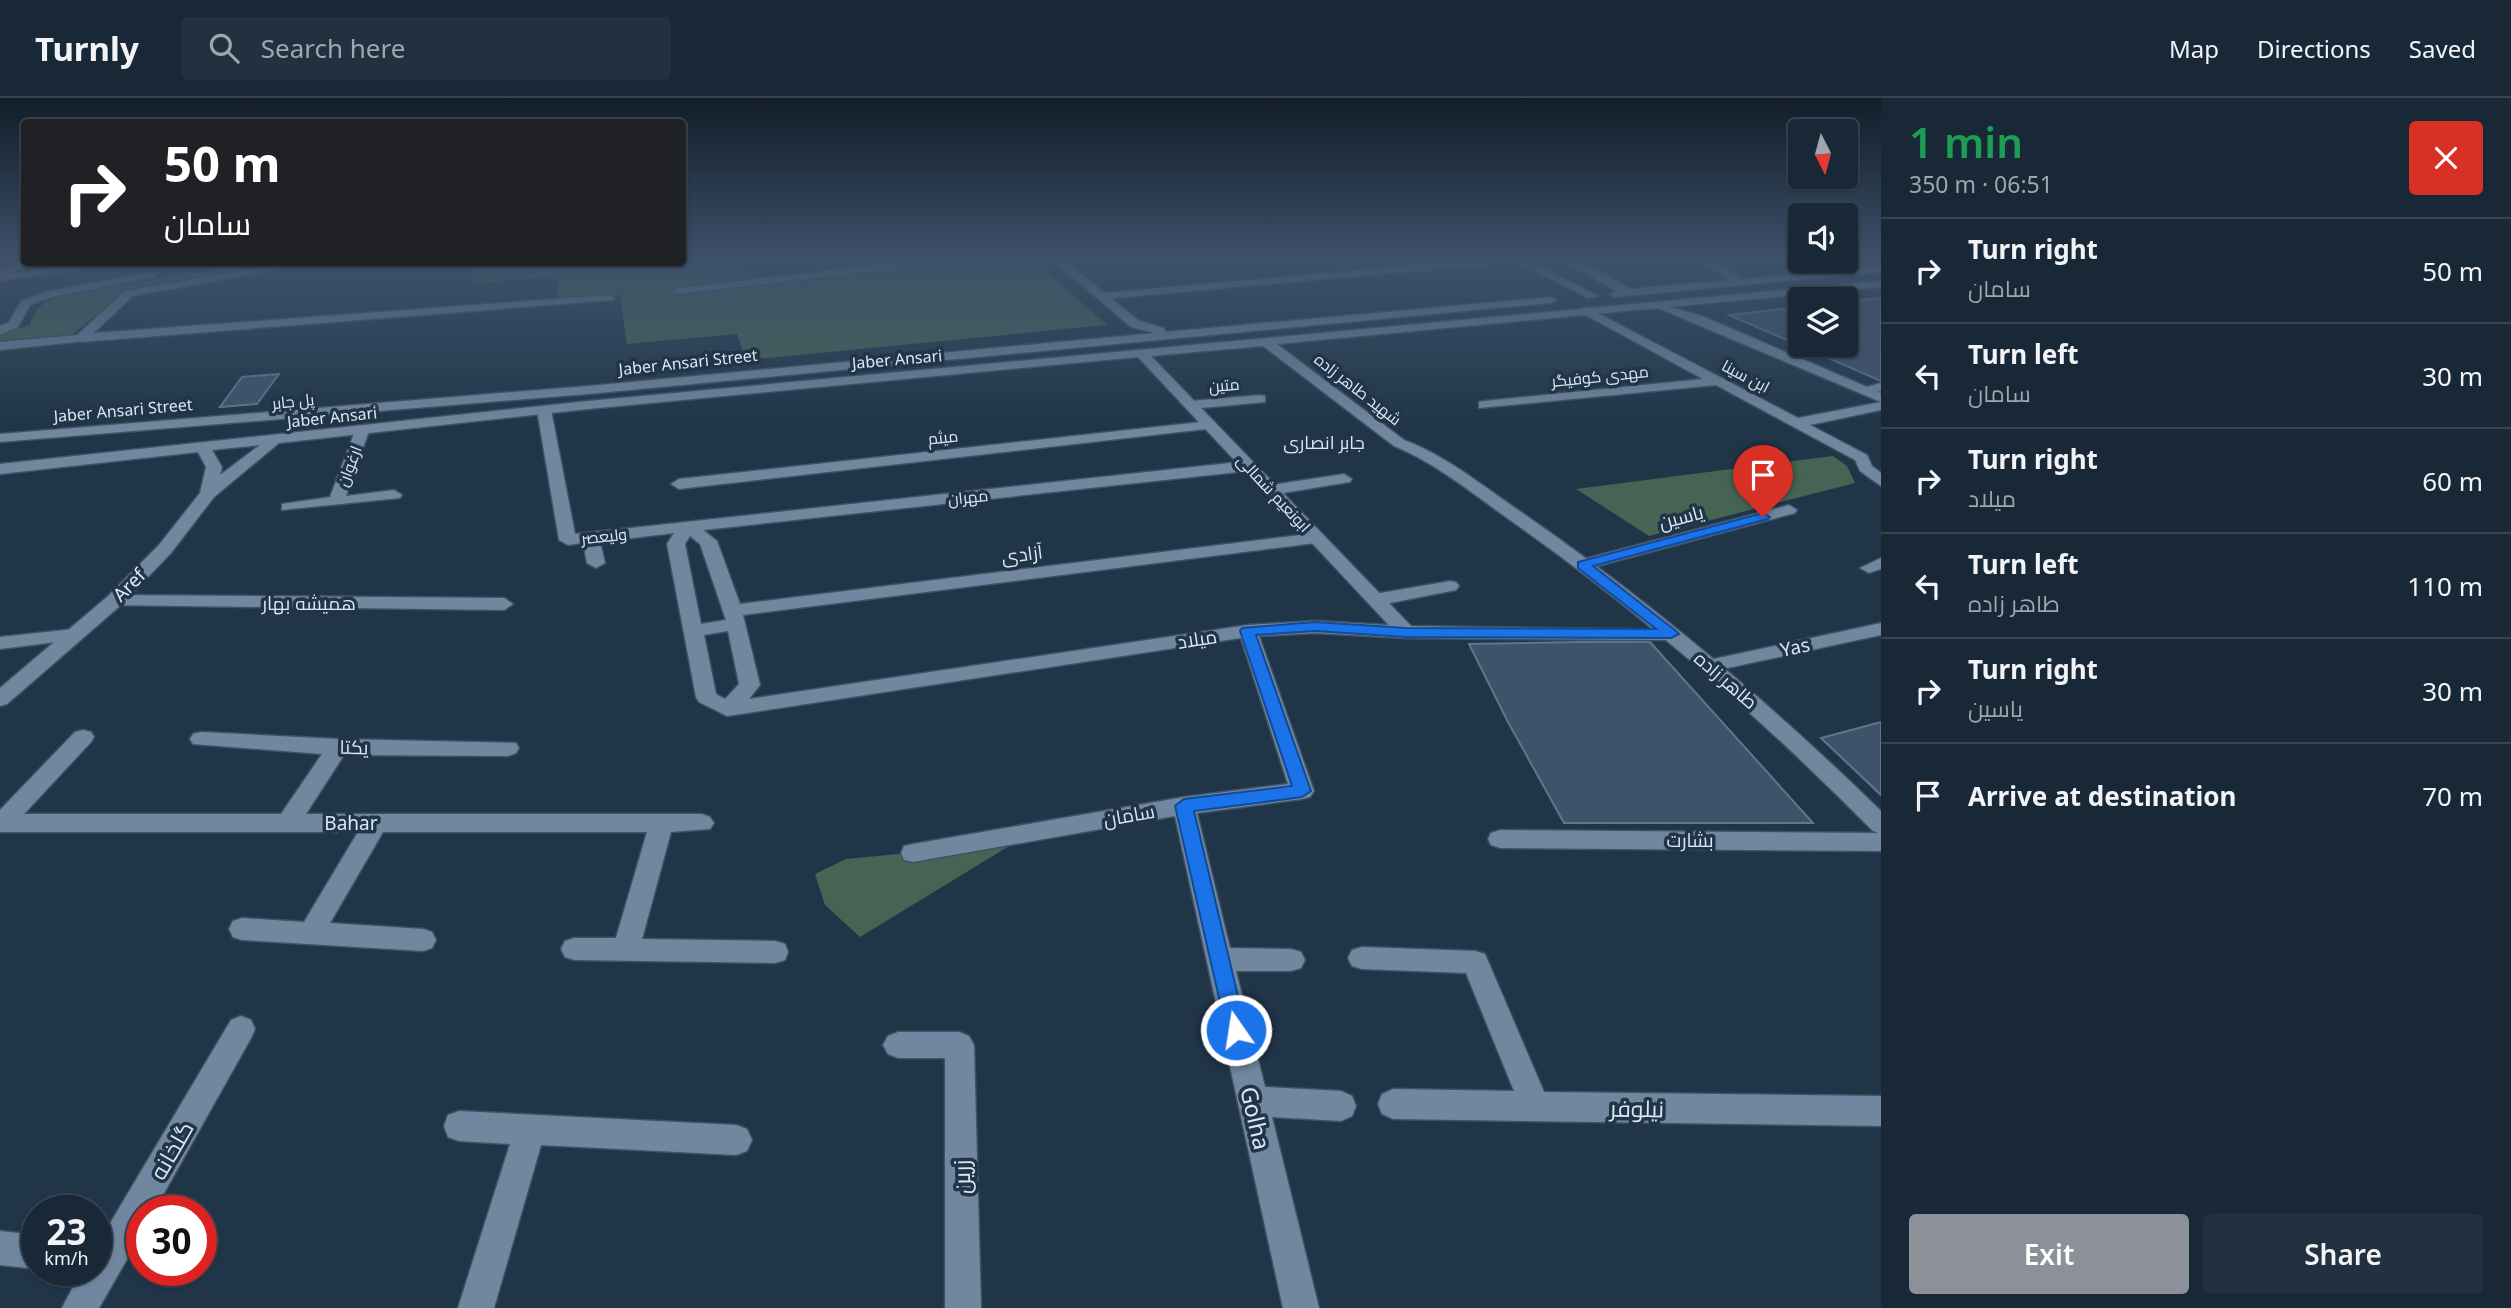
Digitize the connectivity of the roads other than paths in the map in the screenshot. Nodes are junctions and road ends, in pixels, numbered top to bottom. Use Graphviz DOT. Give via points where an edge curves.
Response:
graph roads {
  1 [pos="19,315"];
  2 [pos="105,315"];
  3 [pos="378,315"];
  4 [pos="1106,315"];
  5 [pos="1125,315"];
  6 [pos="1380,315"];
  7 [pos="1540,315"];
  8 [pos="1594,315"];
  9 [pos="1685,315"];
  10 [pos="1706,315"];
  11 [pos="1266,326"];
  12 [pos="1249,327"];
  13 [pos="0,331"];
  14 [pos="1180,334"];
  15 [pos="1340,335"];
  16 [pos="81,338"];
  17 [pos="1114,340"];
  18 [pos="1285,341"];
  19 [pos="1268,342"];
  20 [pos="0,345"];
  21 [pos="1209,348"];
  22 [pos="1311,351"];
  23 [pos="1142,354"];
  24 [pos="1289,359"];
  25 [pos="1718,381"];
  26 [pos="1875,392"];
  27 [pos="588,397"];
  28 [pos="1260,399"];
  29 [pos="1191,405"];
  30 [pos="1484,405"];
  31 [pos="1881,406"];
  32 [pos="544,410"];
  33 [pos="1797,423"];
  34 [pos="1210,425"];
  35 [pos="362,431"];
  36 [pos="0,438"];
  37 [pos="277,441"];
  38 [pos="0,447"];
  39 [pos="203,448"];
  40 [pos="1422,452"];
  41 [pos="0,458"];
  42 [pos="1881,464"];
  43 [pos="1248,466"];
  44 [pos="1865,468"];
  45 [pos="0,469"];
  46 [pos="1344,479"];
  47 [pos="1881,481"];
  48 [pos="679,484"];
  49 [pos="1271,490"];
  50 [pos="208,494"];
  51 [pos="394,495"];
  52 [pos="336,502"];
  53 [pos="288,508"];
  54 [pos="1789,510"];
  55 [pos="687,527"];
  56 [pos="591,538"];
  57 [pos="1316,538"];
  58 [pos="596,563"];
  59 [pos="1583,565"];
  60 [pos="719,571"];
  61 [pos="682,578"];
  62 [pos="1450,586"];
  63 [pos="1375,600"];
  64 [pos="114,601"];
  65 [pos="504,604"];
  66 [pos="735,617"];
  67 [pos="1881,629"];
  68 [pos="693,631"];
  69 [pos="1248,631"];
  70 [pos="1406,632"];
  71 [pos="1671,634"];
  72 [pos="74,635"];
  73 [pos="0,643"];
  74 [pos="1709,666"];
  75 [pos="0,699"];
  76 [pos="727,709"];
  77 [pos="83,737"];
  78 [pos="201,739"];
  79 [pos="338,747"];
  80 [pos="508,748"];
  81 [pos="1184,806"];
  82 [pos="1,823"];
  83 [pos="288,823"];
  84 [pos="376,823"];
  85 [pos="661,823"];
  86 [pos="702,823"];
  87 [pos="1881,825"];
  88 [pos="1500,839"];
  89 [pos="1881,842"];
  90 [pos="913,853"];
  91 [pos="242,929"];
  92 [pos="311,933"];
  93 [pos="423,940"];
  94 [pos="574,949"];
  95 [pos="626,950"];
  96 [pos="775,952"];
  97 [pos="1362,958"];
  98 [pos="1219,959"];
  99 [pos="1291,960"];
  100 [pos="241,1029"];
  101 [pos="898,1045"];
  102 [pos="1252,1101"];
  103 [pos="1394,1104"];
  104 [pos="1341,1106"];
  105 [pos="1535,1106"];
  106 [pos="1881,1111"];
  107 [pos="459,1126"];
  108 [pos="530,1130"];
  109 [pos="736,1140"];
  110 [pos="112,1243"];
  111 [pos="0,1248"];
  112 [pos="21,1250"];
  113 [pos="90,1286"];
  114 [pos="80,1308"];
  115 [pos="475,1308"];
  116 [pos="963,1308"];
  117 [pos="1301,1308"];
  1 -- 13 [label="street" via="15,324"];
  2 -- 16 [label="street"];
  3 -- 16 [label="street"];
  4 -- 17 [label="street" via="1118,326"];
  5 -- 14 [label="street" via="1135,324"];
  6 -- 11 [label="street, Jaber Ansari Street"];
  7 -- 15 [label="street, Jaber Ansari"];
  8 -- 25 [label="street, ابن سینا"];
  9 -- 26 [label="street"];
  10 -- 26 [label="street"];
  11 -- 12 [label="street, Jaber Ansari Street"];
  11 -- 18 [label="street, شهید طاهر زاده"];
  12 -- 14 [label="street, Jaber Ansari Street"];
  12 -- 19 [label="street, شهید طاهر زاده"];
  14 -- 17 [label="street, Jaber Ansari Street"];
  15 -- 18 [label="street, Jaber Ansari"];
  15 -- 22 [label="street"];
  16 -- 20 [label="street"];
  17 -- 27 [label="street, Jaber Ansari Street"];
  18 -- 19 [label="street, Jaber Ansari"];
  18 -- 40 [label="street, شهید طاهر زاده" via="1418,440"];
  19 -- 21 [label="street, Jaber Ansari"];
  19 -- 24 [label="street, شهید طاهر زاده"];
  21 -- 23 [label="street, Jaber Ansari"];
  21 -- 24 [label="street"];
  23 -- 27 [label="street, Jaber Ansari"];
  23 -- 29 [label="street, ابونعیم شمالی"];
  24 -- 40 [label="street, شهید طاهر زاده" via="1399,443"];
  25 -- 30 [label="street, مهدی کوفیگر"];
  25 -- 33 [label="street, ابن سینا"];
  27 -- 32 [label="street, Jaber Ansari"];
  27 -- 36 [label="street, Jaber Ansari Street"];
  27 -- 38 [label="street, پل جابر"];
  27 -- 41 [label="street, پل جابر"];
  28 -- 29 [label="street, متین"];
  29 -- 34 [label="street, ابونعیم شمالی"];
  31 -- 33 [label="street"];
  32 -- 35 [label="street, Jaber Ansari"];
  32 -- 56 [label="street, ولیعصر" via="568,540"];
  33 -- 44 [label="street, ابن سینا" via="1862,458"];
  34 -- 43 [label="street, ابونعیم شمالی"];
  34 -- 48 [label="street, میثم"];
  35 -- 37 [label="street, Jaber Ansari"];
  35 -- 52 [label="street, ارغوان"];
  37 -- 39 [label="street, Jaber Ansari"];
  37 -- 50 [label="street, Aref"];
  39 -- 45 [label="street, Jaber Ansari"];
  39 -- 50 [label="street" via="214,467"];
  40 -- 59 [label="street, طاهر زاده"];
  42 -- 44 [label="street"];
  43 -- 49 [label="street, ابونعیم شمالی"];
  43 -- 55 [label="street, مهران"];
  44 -- 47 [label="street, ابن سینا"];
  46 -- 49 [label="street"];
  49 -- 57 [label="street, ابونعیم شمالی"];
  50 -- 64 [label="street, Aref" via="165,549"];
  51 -- 52 [label="street"];
  52 -- 53 [label="street"];
  54 -- 59 [label="street, یاسین"];
  55 -- 56 [label="street, ولیعصر"];
  55 -- 60 [label="street" via="708,541"];
  55 -- 61 [label="street" via="676,544"];
  56 -- 58 [label="street"];
  57 -- 63 [label="street, ابونعیم شمالی"];
  57 -- 66 [label="street, آزادی"];
  59 -- 71 [label="street, طاهر زاده"];
  60 -- 61 [label="street"];
  60 -- 66 [label="street"];
  61 -- 68 [label="street"];
  62 -- 63 [label="street"];
  63 -- 70 [label="street, ابونعیم شمالی"];
  64 -- 65 [label="street, همیشه بهار"];
  64 -- 72 [label="street, Aref"];
  66 -- 68 [label="street, آزادی"];
  66 -- 76 [label="street" via="750,685"];
  67 -- 74 [label="street, Yas"];
  68 -- 76 [label="street" via="706,697"];
  69 -- 70 [label="street, میلاد" via="1315,627"];
  69 -- 76 [label="street, میلاد"];
  69 -- 81 [label="street, سامان" via="1302,791"];
  70 -- 71 [label="street, میلاد"];
  71 -- 74 [label="street, طاهر زاده"];
  72 -- 73 [label="street"];
  72 -- 75 [label="street, Aref"];
  74 -- 87 [label="street, طاهر زاده" via="1803,747"];
  77 -- 82 [label="street"];
  78 -- 79 [label="street, یکتا"];
  79 -- 80 [label="street, یکتا"];
  79 -- 83 [label="street"];
  81 -- 90 [label="street, سامان"];
  81 -- 98 [label="street, Golha"];
  82 -- 83 [label="street, Bahar"];
  83 -- 84 [label="street, Bahar"];
  84 -- 85 [label="street, Bahar"];
  84 -- 92 [label="street"];
  85 -- 86 [label="street, Bahar"];
  85 -- 95 [label="street"];
  88 -- 89 [label="street, بشارت"];
  91 -- 92 [label="street"];
  92 -- 93 [label="street"];
  94 -- 95 [label="street"];
  95 -- 96 [label="street"];
  97 -- 105 [label="street" via="1475,962"];
  98 -- 99 [label="street"];
  98 -- 102 [label="street, Golha"];
  100 -- 110 [label="street, گلخانه"];
  101 -- 116 [label="street, زرین" via="959,1045"];
  102 -- 104 [label="street"];
  102 -- 117 [label="street, Golha"];
  103 -- 105 [label="street, نیلوفر"];
  105 -- 106 [label="street, نیلوفر"];
  107 -- 108 [label="street"];
  108 -- 109 [label="street"];
  108 -- 115 [label="street"];
  111 -- 112 [label="street"];
  113 -- 114 [label="street, گلخانه"];
}
